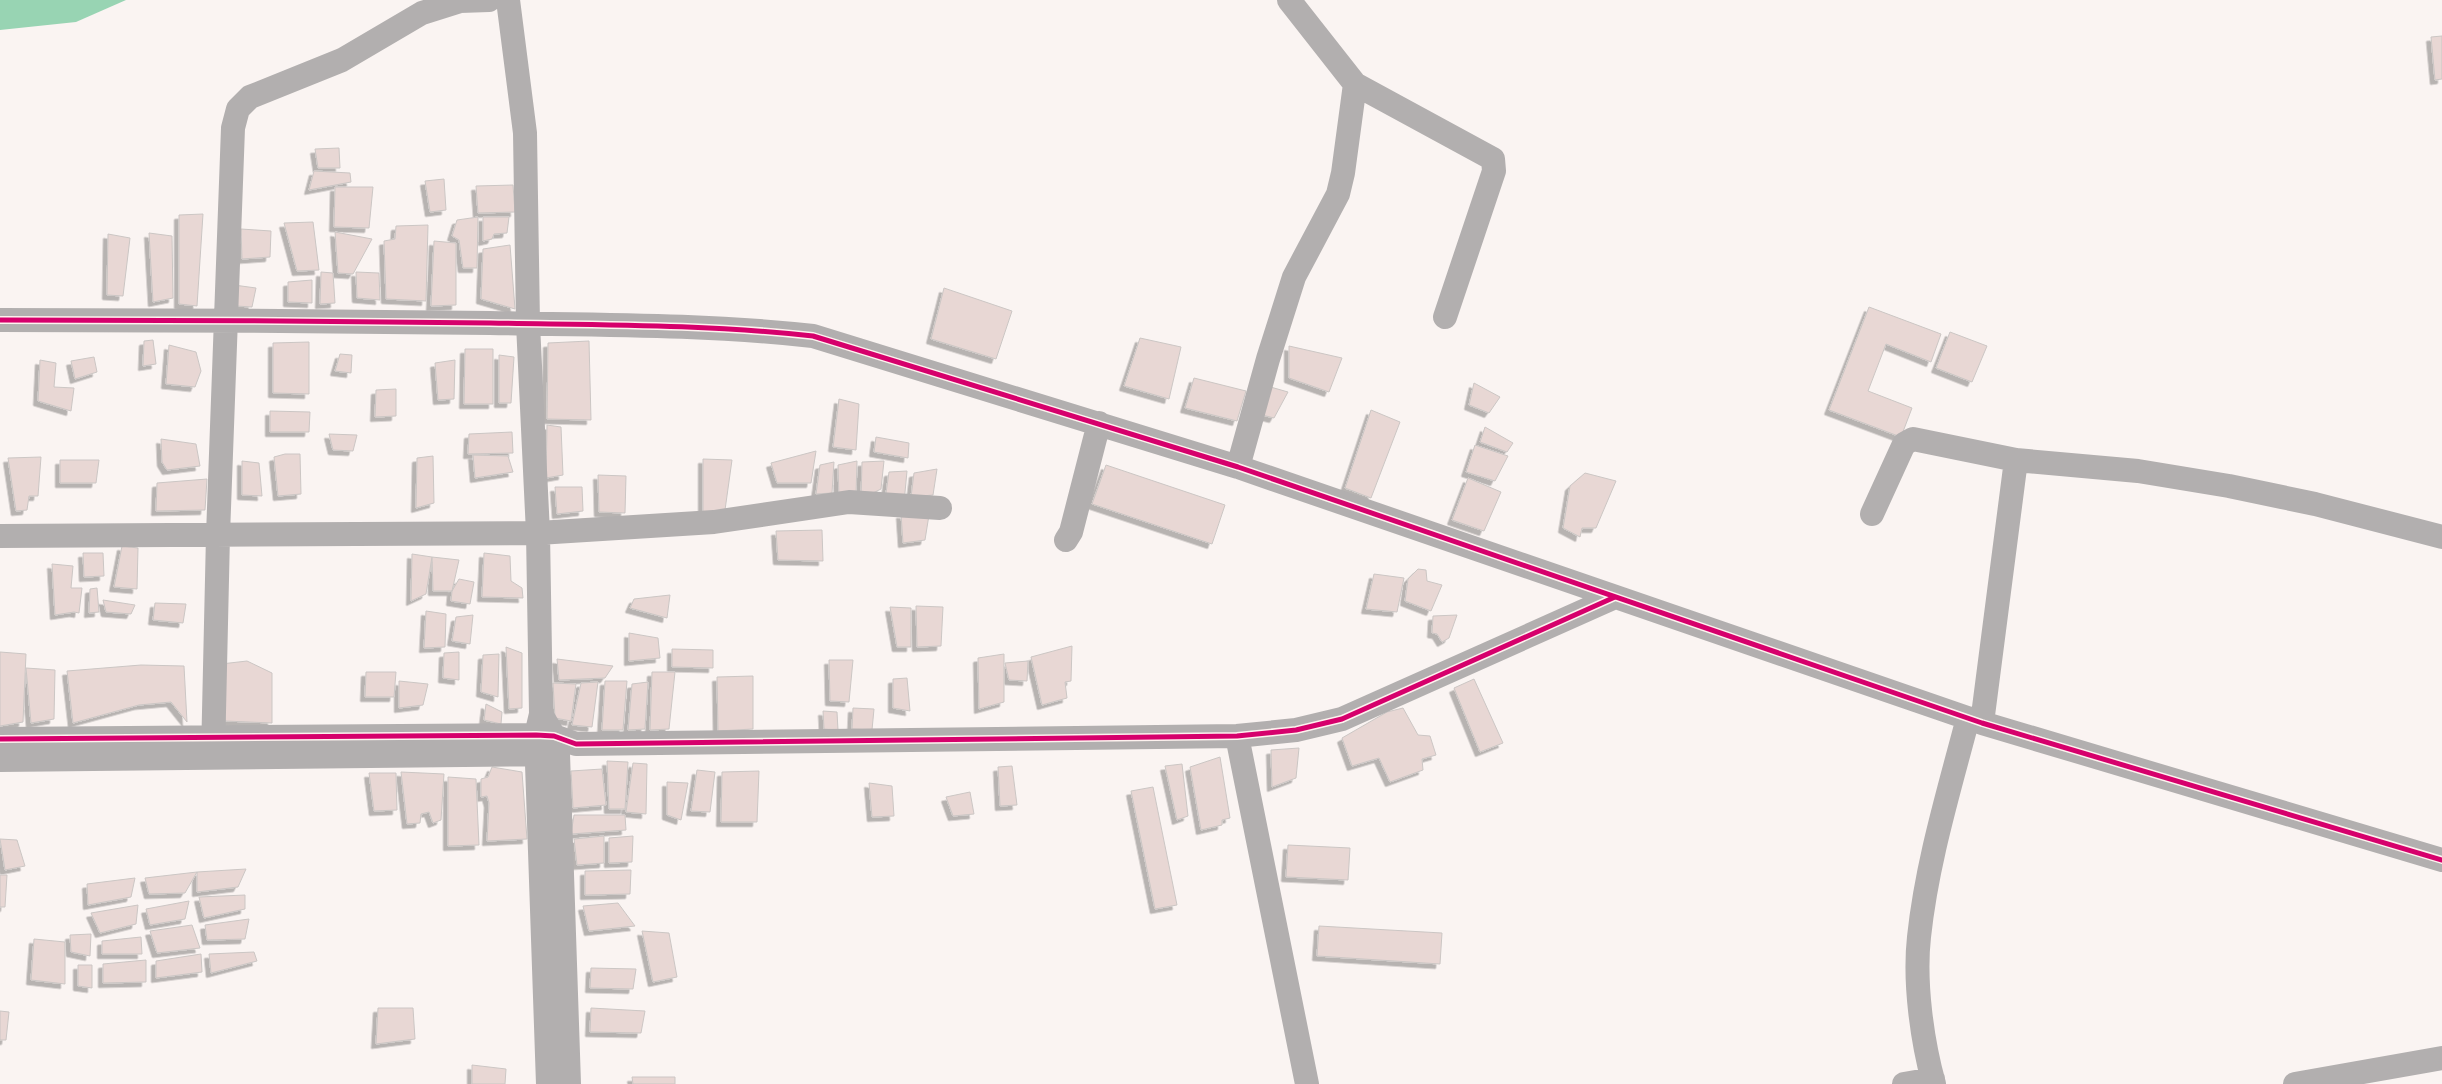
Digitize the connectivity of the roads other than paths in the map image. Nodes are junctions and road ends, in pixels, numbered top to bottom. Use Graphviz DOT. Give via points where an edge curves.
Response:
graph roads {
  1 [pos="489,0"];
  2 [pos="508,0"];
  3 [pos="1289,0"];
  4 [pos="1355,84"];
  5 [pos="1445,316"];
  6 [pos="227,319"];
  7 [pos="0,320"];
  8 [pos="528,324"];
  9 [pos="1099,423"];
  10 [pos="2016,460"];
  11 [pos="1238,467"];
  12 [pos="940,508"];
  13 [pos="1872,514"];
  14 [pos="538,533"];
  15 [pos="218,535"];
  16 [pos="0,536"];
  17 [pos="2442,537"];
  18 [pos="1066,540"];
  19 [pos="1615,597"];
  20 [pos="1975,721"];
  21 [pos="1236,736"];
  22 [pos="0,739"];
  23 [pos="551,739"];
  24 [pos="213,747"];
  25 [pos="0,760"];
  26 [pos="2442,860"];
  27 [pos="2442,1058"];
  28 [pos="1933,1082"];
  29 [pos="548,1084"];
  30 [pos="569,1084"];
  31 [pos="1307,1084"];
  32 [pos="1904,1084"];
  33 [pos="2295,1084"];
  1 -- 6 [label="street" via="460,1 422,13 342,60 244,101 233,128"];
  2 -- 8 [label="street" via="525,133"];
  3 -- 4 [label="street"];
  4 -- 5 [label="street" via="1493,159 1494,171"];
  4 -- 11 [label="street" via="1338,194 1294,277"];
  6 -- 7 [label="street"];
  6 -- 8 [label="street"];
  6 -- 15 [label="street"];
  8 -- 9 [label="street" via="764,330 813,336"];
  8 -- 14 [label="street"];
  9 -- 11 [label="street"];
  9 -- 18 [label="street" via="1071,532"];
  10 -- 13 [label="street" via="1922,440 1907,440"];
  10 -- 17 [label="street" via="2138,471 2229,486 2316,504"];
  10 -- 20 [label="street"];
  11 -- 19 [label="street"];
  12 -- 14 [label="street" via="849,502 714,522"];
  14 -- 15 [label="street"];
  14 -- 23 [label="street"];
  15 -- 16 [label="street"];
  15 -- 24 [label="street"];
  19 -- 20 [label="street"];
  19 -- 21 [label="street" via="1342,719 1296,730"];
  20 -- 26 [label="street"];
  20 -- 28 [label="street" via="1933,850 1918,939 1919,1011"];
  21 -- 23 [label="street"];
  21 -- 31 [label="street"];
  22 -- 24 [label="street"];
  23 -- 24 [label="street"];
  23 -- 29 [label="street"];
  23 -- 30 [label="street"];
  24 -- 25 [label="street"];
  27 -- 33 [label="street"];
  28 -- 32 [label="street"];
}
